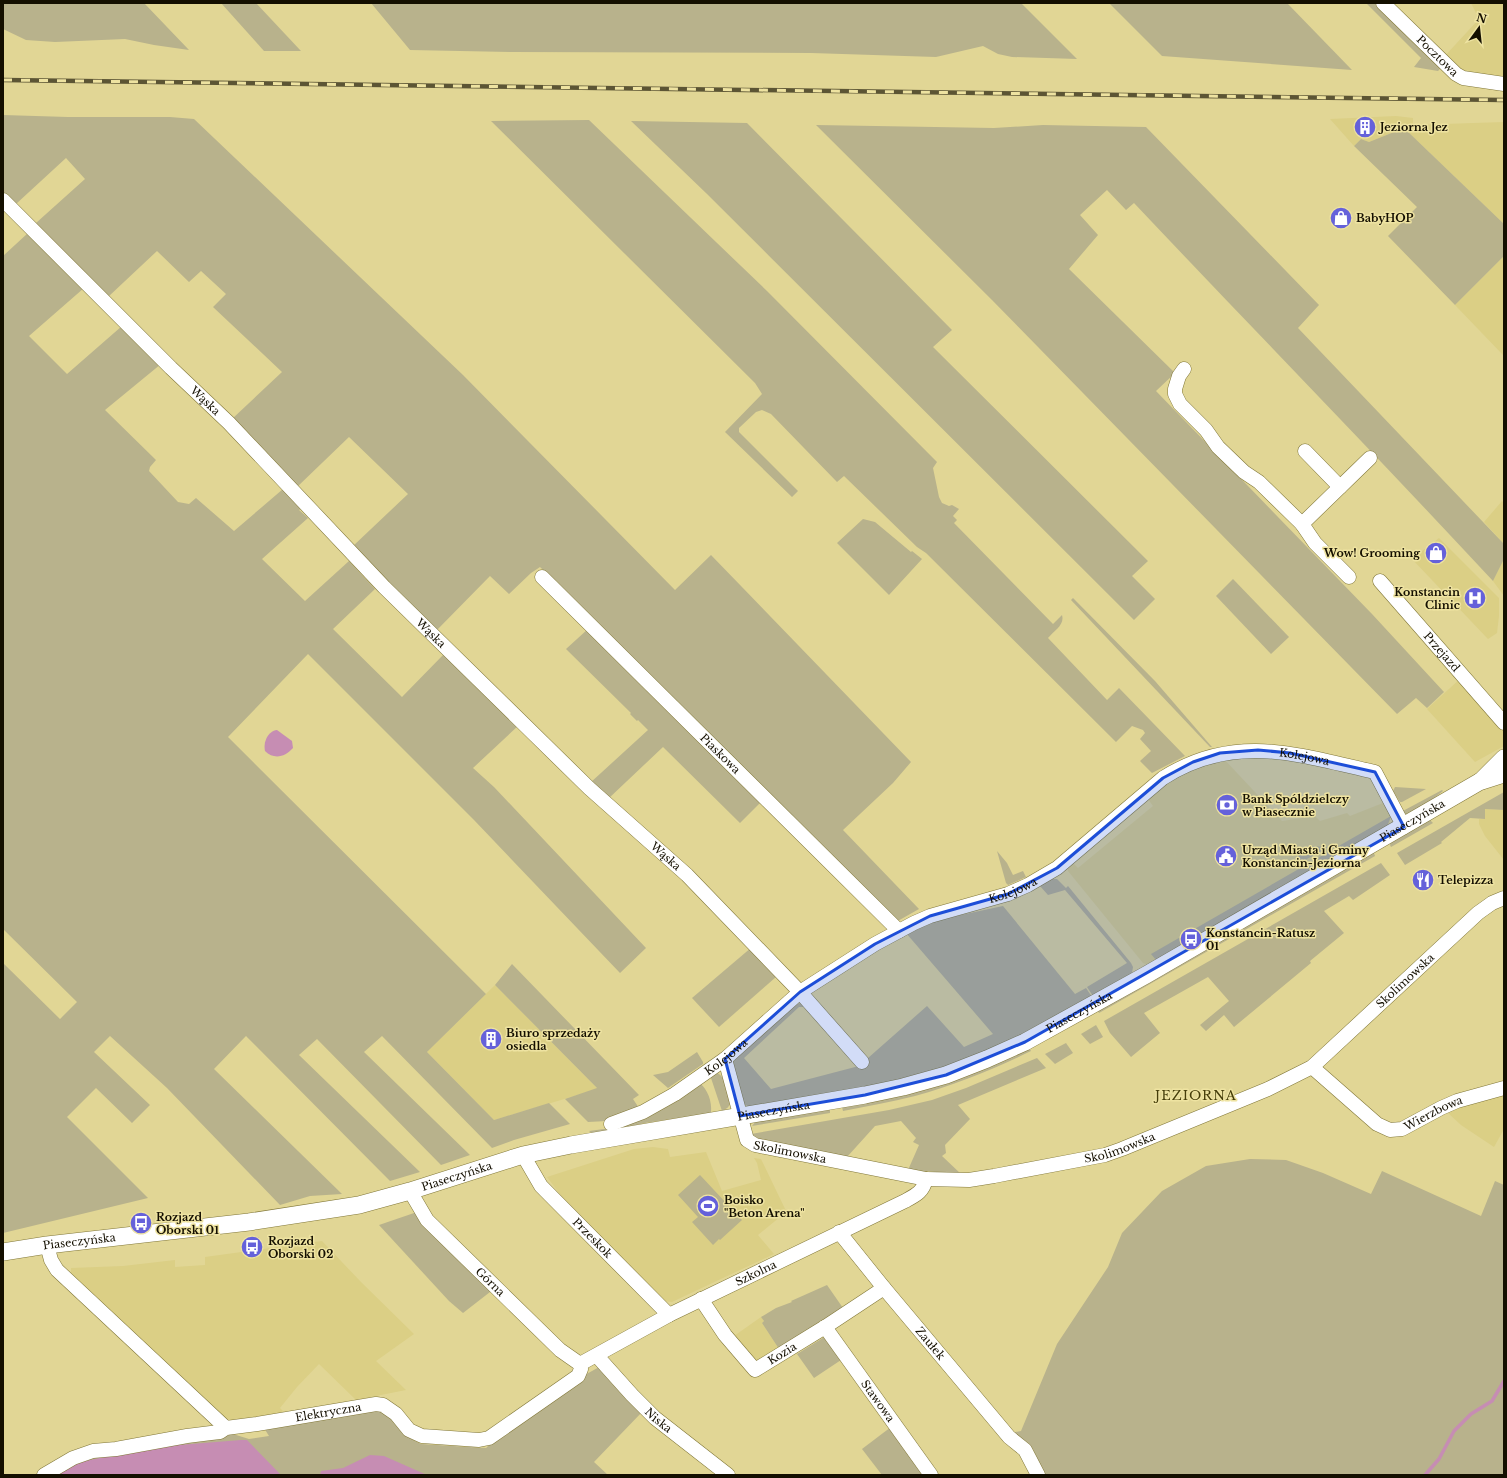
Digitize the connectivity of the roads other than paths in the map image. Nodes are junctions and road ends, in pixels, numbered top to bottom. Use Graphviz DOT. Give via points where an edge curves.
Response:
graph roads {
  1 [pos="1383,3"];
  2 [pos="1504,84"];
  3 [pos="3,200"];
  4 [pos="1184,369"];
  5 [pos="1305,451"];
  6 [pos="1370,458"];
  7 [pos="1340,487"];
  8 [pos="1302,524"];
  9 [pos="542,577"];
  10 [pos="1349,577"];
  11 [pos="1380,581"];
  12 [pos="1504,723"];
  13 [pos="1504,758"];
  14 [pos="1504,774"];
  15 [pos="1479,782"];
  16 [pos="1404,827"];
  17 [pos="1504,898"];
  18 [pos="899,931"];
  19 [pos="800,992"];
  20 [pos="725,1059"];
  21 [pos="862,1062"];
  22 [pos="1312,1067"];
  23 [pos="1504,1088"];
  24 [pos="740,1116"];
  25 [pos="611,1124"];
  26 [pos="523,1156"];
  27 [pos="926,1179"];
  28 [pos="410,1191"];
  29 [pos="839,1232"];
  30 [pos="48,1245"];
  31 [pos="3,1252"];
  32 [pos="884,1288"];
  33 [pos="702,1299"];
  34 [pos="669,1315"];
  35 [pos="825,1327"];
  36 [pos="597,1356"];
  37 [pos="580,1364"];
  38 [pos="226,1428"];
  39 [pos="44,1475"];
  40 [pos="728,1475"];
  41 [pos="931,1475"];
  42 [pos="1038,1475"];
  1 -- 2 [label="street, Pocztowa" via="1456,74 1463,78"];
  3 -- 19 [label="street, Wąska" via="229,423 384,588 589,788 687,875"];
  4 -- 8 [label="street" via="1175,390 1180,404 1206,430 1218,447"];
  5 -- 7 [label="street"];
  6 -- 7 [label="street"];
  7 -- 8 [label="street"];
  8 -- 10 [label="street" via="1315,544"];
  9 -- 18 [label="street, Piaskowa"];
  11 -- 12 [label="street, Przejazd"];
  13 -- 15 [label="main road, Piaseczyńska"];
  14 -- 15 [label="main road, Piaseczyńska"];
  15 -- 16 [label="main road, Piaseczyńska"];
  16 -- 18 [label="street, Kolejowa" via="1376,772 1290,753 1258,750 1220,753 1193,762 1163,778 1057,868 1028,885 1008,894 930,916"];
  16 -- 24 [label="main road, Piaseczyńska" via="1139,979 1025,1042 987,1059 946,1075 903,1087"];
  17 -- 22 [label="street, Skolimowska" via="1478,913"];
  18 -- 19 [label="street, Kolejowa"];
  19 -- 20 [label="street, Kolejowa"];
  19 -- 21 [label="street, Wąska"];
  20 -- 24 [label="street, Skolimowska"];
  20 -- 25 [label="street, Kolejowa" via="648,1110"];
  22 -- 23 [label="street, Wierzbowa" via="1377,1124 1390,1130 1402,1129 1457,1101"];
  22 -- 27 [label="street, Skolimowska" via="1268,1089 1105,1154 969,1180"];
  24 -- 26 [label="main road, Piaseczyńska" via="571,1145"];
  24 -- 27 [label="street, Skolimowska" via="747,1140 755,1145"];
  26 -- 28 [label="main road, Piaseczyńska"];
  26 -- 34 [label="street, Przeskok" via="541,1186"];
  27 -- 29 [label="street, Szkolna" via="923,1189 918,1194"];
  28 -- 30 [label="main road, Piaseczyńska" via="360,1205 324,1211"];
  28 -- 37 [label="street, Górna" via="427,1220 560,1350"];
  29 -- 32 [label="street, Zaułek"];
  29 -- 33 [label="street, Szkolna"];
  30 -- 31 [label="main road, Piaseczyńska"];
  30 -- 38 [label="street" via="51,1260 57,1270"];
  32 -- 35 [label="street, Kozia"];
  32 -- 42 [label="street, Zaułek" via="1009,1437 1025,1450"];
  33 -- 34 [label="street, Szkolna"];
  33 -- 35 [label="street, Kozia" via="725,1335 755,1370"];
  34 -- 36 [label="street, Szkolna"];
  35 -- 41 [label="street, Stawowa"];
  36 -- 37 [label="street, Szkolna"];
  36 -- 40 [label="street, Niska" via="656,1418"];
  37 -- 38 [label="street, Elektryczna" via="578,1376 489,1438 479,1440 422,1436 409,1430 396,1414 383,1405 376,1404"];
  38 -- 39 [label="street, Elektryczna" via="220,1432 87,1453"];
}
